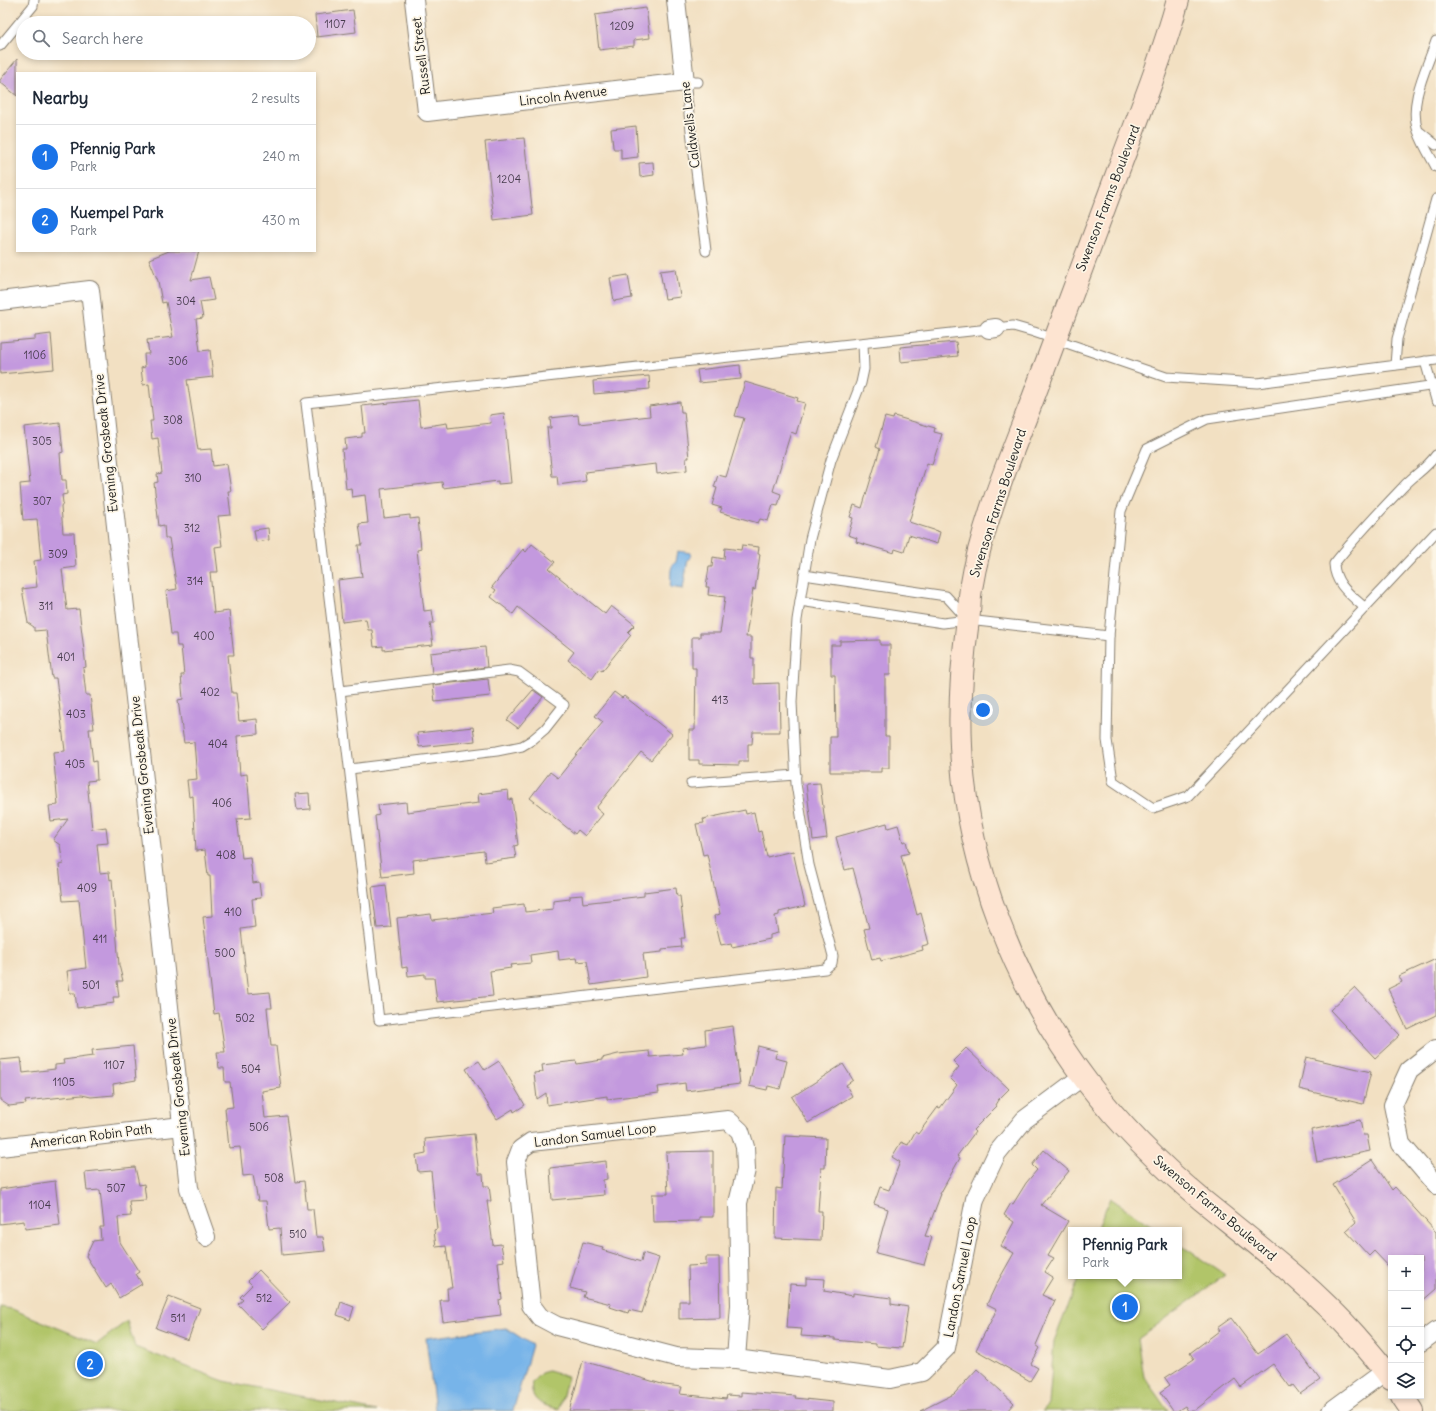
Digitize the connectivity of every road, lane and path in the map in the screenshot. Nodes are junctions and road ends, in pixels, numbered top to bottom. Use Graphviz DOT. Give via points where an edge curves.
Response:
graph roads {
  1 [pos="34,0"];
  2 [pos="414,0"];
  3 [pos="676,0"];
  4 [pos="1178,0"];
  5 [pos="25,16"];
  6 [pos="16,27"];
  7 [pos="1436,40"];
  8 [pos="0,46"];
  9 [pos="1433,59"];
  10 [pos="691,82"];
  11 [pos="428,112"];
  12 [pos="1418,130"];
  13 [pos="1436,145"];
  14 [pos="1436,167"];
  15 [pos="1436,199"];
  16 [pos="706,251"];
  17 [pos="0,300"];
  18 [pos="1055,339"];
  19 [pos="863,342"];
  20 [pos="1436,360"];
  21 [pos="1426,361"];
  22 [pos="1395,364"];
  23 [pos="1434,386"];
  24 [pos="1436,400"];
  25 [pos="1436,455"];
  26 [pos="1436,532"];
  27 [pos="804,575"];
  28 [pos="800,601"];
  29 [pos="1364,608"];
  30 [pos="968,620"];
  31 [pos="1109,636"];
  32 [pos="340,691"];
  33 [pos="350,769"];
  34 [pos="796,775"];
  35 [pos="691,784"];
  36 [pos="1436,1049"];
  37 [pos="1083,1076"];
  38 [pos="182,1126"];
  39 [pos="0,1147"];
  40 [pos="1436,1185"];
  41 [pos="206,1237"];
  42 [pos="1436,1331"];
  43 [pos="1424,1340"];
  44 [pos="736,1359"];
  45 [pos="1388,1371"];
  46 [pos="1388,1373"];
  47 [pos="1404,1399"];
  48 [pos="1331,1411"];
  49 [pos="1412,1411"];
  1 -- 5 [label="lane" via="33,6"];
  2 -- 11 [label="street, Russell Street"];
  3 -- 10 [label="street, Caldwells Lane"];
  4 -- 18 [label="street, Swenson Farms Boulevard" via="1155,73"];
  6 -- 8 [label="lane"];
  7 -- 9 [label="lane"];
  9 -- 12 [label="lane" via="1416,98 1415,115"];
  10 -- 11 [label="street, Lincoln Avenue"];
  10 -- 16 [label="lane, Caldwells Lane"];
  12 -- 13 [label="lane"];
  12 -- 14 [label="lane"];
  15 -- 22 [label="lane" via="1396,339"];
  17 -- 38 [label="street, Evening Grosbeak Drive" via="90,290"];
  18 -- 19 [label="lane" via="1013,326"];
  18 -- 22 [label="lane" via="1166,377 1257,383"];
  18 -- 30 [label="street, Swenson Farms Boulevard" via="1005,472 980,549 971,590"];
  19 -- 27 [label="lane" via="864,369 861,383 831,460 810,539"];
  19 -- 32 [label="lane" via="306,403"];
  20 -- 21 [label="lane"];
  21 -- 22 [label="lane"];
  21 -- 23 [label="lane"];
  23 -- 24 [label="lane"];
  23 -- 31 [label="lane" via="1207,419 1147,449 1121,511"];
  25 -- 29 [label="lane" via="1428,467 1405,484 1362,528 1334,564 1334,575 1338,582"];
  26 -- 29 [label="lane"];
  27 -- 28 [label="lane"];
  27 -- 30 [label="lane" via="946,596"];
  28 -- 30 [label="lane" via="943,623"];
  28 -- 34 [label="lane" via="792,702"];
  29 -- 31 [label="lane" via="1188,796 1153,808 1113,781 1107,740"];
  30 -- 31 [label="lane"];
  30 -- 37 [label="street, Swenson Farms Boulevard" via="961,683 961,748 976,846 993,906 1028,988"];
  32 -- 33 [label="lane"];
  32 -- 33 [label="lane" via="509,670 519,672 564,705 545,729 522,746"];
  33 -- 34 [label="lane" via="379,1020 825,969 832,963 833,956 809,865"];
  34 -- 35 [label="lane"];
  36 -- 40 [label="street" via="1409,1070 1393,1105 1401,1144"];
  37 -- 44 [label="street, Landon Samuel Loop" via="1024,1120 997,1153 975,1199 946,1348 922,1372 890,1379"];
  37 -- 45 [label="street, Swenson Farms Boulevard" via="1131,1134 1200,1198 1308,1287"];
  38 -- 39 [label="street, American Robin Path"];
  38 -- 41 [label="street, Evening Grosbeak Drive" via="189,1188"];
  42 -- 43 [label="street"];
  44 -- 44 [label="street, Landon Samuel Loop" via="676,1357 557,1326 540,1317 532,1305 531,1297 516,1162 521,1149 530,1142 728,1120 740,1131 745,1147 746,1170 738,1203 740,1305"];
  46 -- 48 [label="street"];
  47 -- 49 [label="street"];
}
